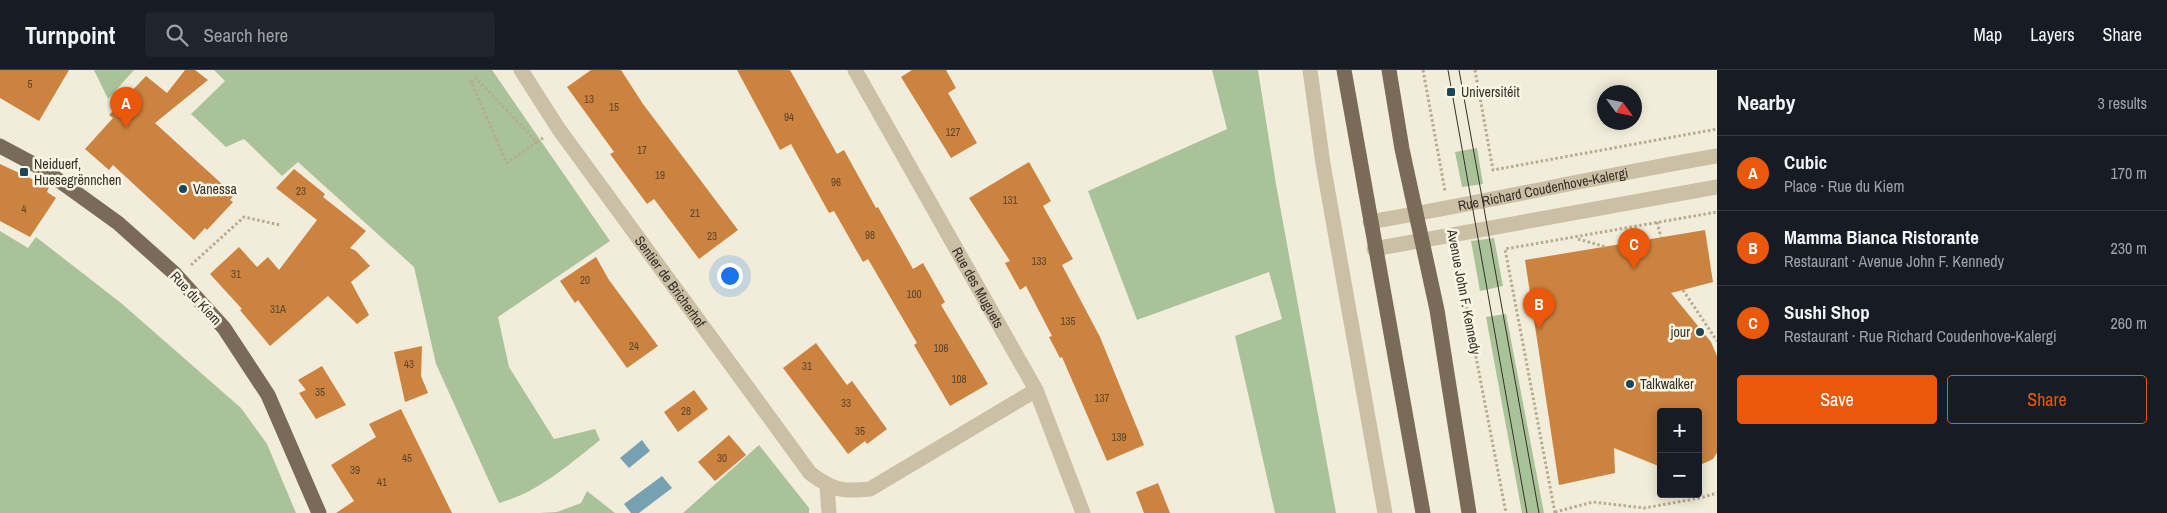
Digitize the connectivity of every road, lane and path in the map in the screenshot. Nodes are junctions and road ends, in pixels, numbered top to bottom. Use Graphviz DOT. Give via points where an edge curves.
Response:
graph roads {
  1 [pos="521,70"];
  2 [pos="855,70"];
  3 [pos="1310,70"];
  4 [pos="1344,70"];
  5 [pos="1389,70"];
  6 [pos="1423,70"];
  7 [pos="1475,70"];
  8 [pos="558,128"];
  9 [pos="1717,129"];
  10 [pos="537,142"];
  11 [pos="0,146"];
  12 [pos="1717,156"];
  13 [pos="1717,187"];
  14 [pos="1448,208"];
  15 [pos="1717,212"];
  16 [pos="1416,214"];
  17 [pos="1370,222"];
  18 [pos="1657,222"];
  19 [pos="280,224"];
  20 [pos="1453,235"];
  21 [pos="1661,237"];
  22 [pos="1575,238"];
  23 [pos="1422,241"];
  24 [pos="1606,247"];
  25 [pos="1374,249"];
  26 [pos="178,277"];
  27 [pos="1683,290"];
  28 [pos="1717,341"];
  29 [pos="1036,390"];
  30 [pos="827,486"];
  31 [pos="1717,493"];
  32 [pos="319,513"];
  33 [pos="829,513"];
  34 [pos="1083,513"];
  35 [pos="1385,513"];
  36 [pos="1422,513"];
  37 [pos="1469,513"];
  38 [pos="1506,513"];
  39 [pos="1555,513"];
  1 -- 8 [label="street, Sentier de Bricherhof"];
  2 -- 29 [label="street, Rue des Muguets"];
  3 -- 35 [label="street" via="1323,164"];
  4 -- 17 [label="main road"];
  5 -- 16 [label="main road"];
  6 -- 14 [label="path"];
  7 -- 9 [label="path" via="1493,170"];
  8 -- 10 [label="path"];
  8 -- 30 [label="street, Sentier de Bricherhof" via="810,473"];
  10 -- 10 [label="path" via="476,78 471,82 507,164"];
  11 -- 26 [label="main road, Rue du Kiem" via="65,184 118,223"];
  12 -- 14 [label="street, Rue Richard Coudenhove-Kalergi"];
  13 -- 20 [label="street, Rue Richard Coudenhove-Kalergi"];
  14 -- 16 [label="street, Rue Richard Coudenhove-Kalergi"];
  15 -- 18 [label="path"];
  16 -- 17 [label="street, Rue Richard Coudenhove-Kalergi"];
  16 -- 23 [label="main road"];
  17 -- 25 [label="main road"];
  18 -- 21 [label="path"];
  18 -- 22 [label="path"];
  19 -- 26 [label="path" via="244,218"];
  20 -- 23 [label="street, Rue Richard Coudenhove-Kalergi"];
  20 -- 38 [label="path, Avenue John F. Kennedy"];
  22 -- 24 [label="path"];
  22 -- 39 [label="path" via="1505,249"];
  23 -- 25 [label="street, Rue Richard Coudenhove-Kalergi"];
  23 -- 37 [label="main road"];
  25 -- 36 [label="main road"];
  26 -- 32 [label="main road, Rue du Kiem" via="224,328 268,394"];
  27 -- 28 [label="path"];
  29 -- 30 [label="street, Sentier de Bricherhof" via="870,489 848,492"];
  29 -- 34 [label="street, Rue des Muguets"];
  30 -- 33 [label="street"];
  31 -- 39 [label="path" via="1644,508 1593,502"];
}
